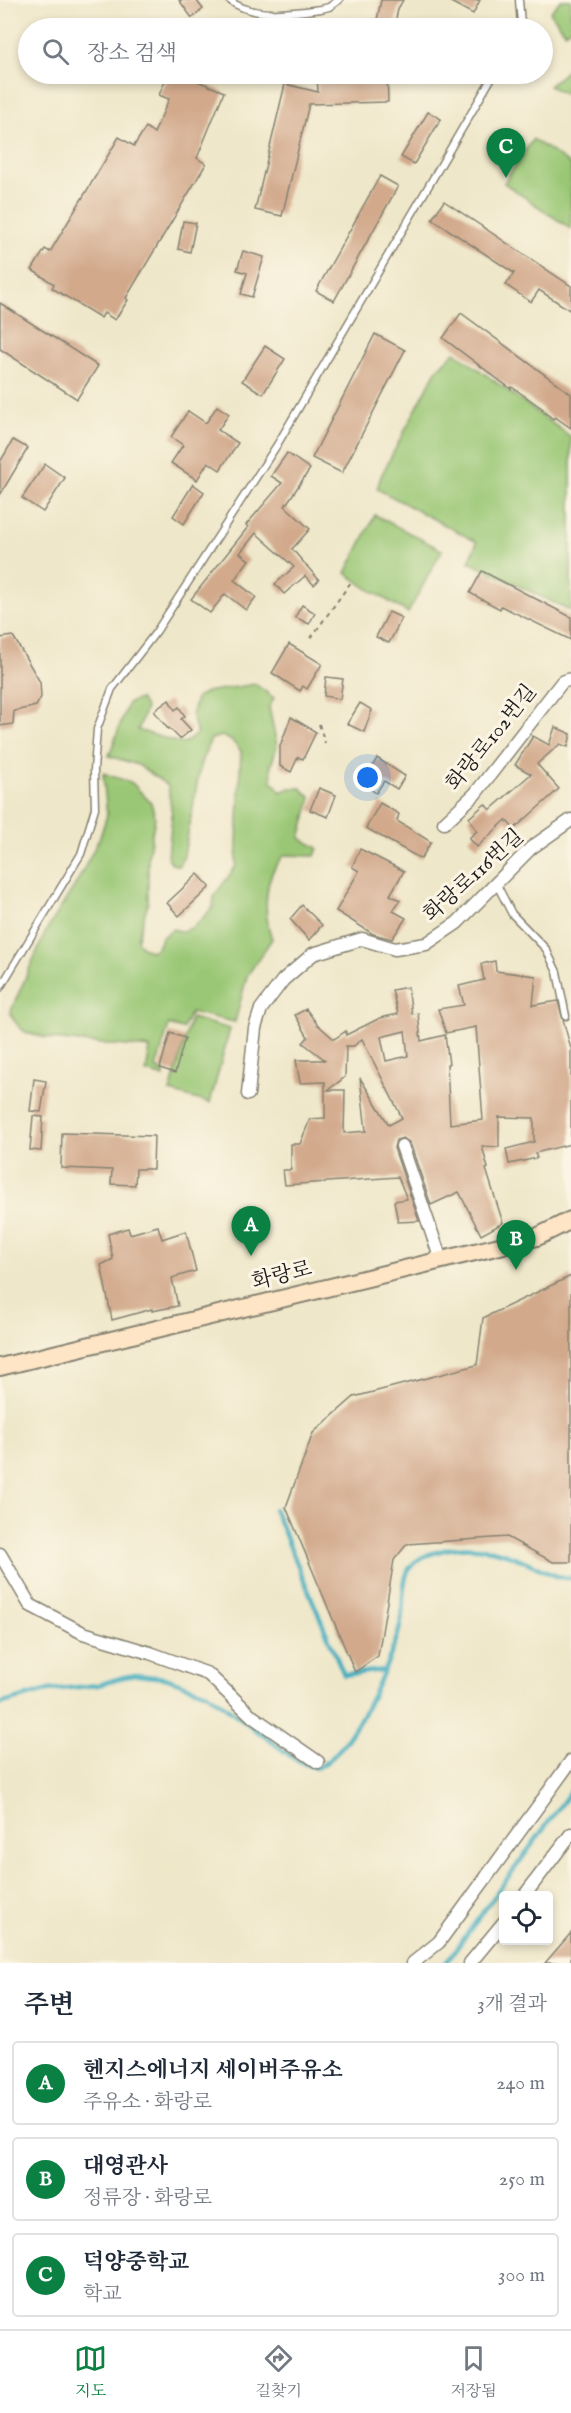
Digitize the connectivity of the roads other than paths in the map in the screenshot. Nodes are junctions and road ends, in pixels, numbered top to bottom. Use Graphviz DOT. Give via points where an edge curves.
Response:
graph roads {
  1 [pos="229,0"];
  2 [pos="339,0"];
  3 [pos="519,0"];
  4 [pos="520,18"];
  5 [pos="488,84"];
  6 [pos="571,679"];
  7 [pos="571,820"];
  8 [pos="444,824"];
  9 [pos="496,883"];
  10 [pos="0,988"];
  11 [pos="566,1016"];
  12 [pos="248,1094"];
  13 [pos="402,1146"];
  14 [pos="571,1220"];
  15 [pos="441,1260"];
  16 [pos="0,1367"];
  17 [pos="0,1554"];
  18 [pos="571,1761"];
  19 [pos="318,1762"];
  20 [pos="571,1834"];
  21 [pos="528,1891"];
  22 [pos="499,1928"];
  23 [pos="413,1963"];
  24 [pos="470,1963"];
  1 -- 2 [label="lane" via="237,6 269,13 321,9"];
  3 -- 4 [label="lane"];
  5 -- 10 [label="lane" via="267,462 156,632 112,689 97,729 95,808 81,854"];
  6 -- 8 [label="street, 화랑로102번길" via="562,682 475,794"];
  7 -- 9 [label="street, 화랑로116번길" via="531,848"];
  9 -- 11 [label="lane" via="512,914 546,949 557,972"];
  9 -- 12 [label="street, 화랑로116번길" via="457,923 426,944 395,949 362,939 313,954 283,980 261,1009 255,1028"];
  13 -- 15 [label="street"];
  14 -- 15 [label="main road, 화랑로" via="537,1237"];
  15 -- 16 [label="main road, 화랑로"];
  17 -- 19 [label="street" via="30,1605 83,1633 208,1674 253,1717"];
  18 -- 23 [label="street" via="439,1942"];
  20 -- 21 [label="street"];
  22 -- 24 [label="street"];
}
